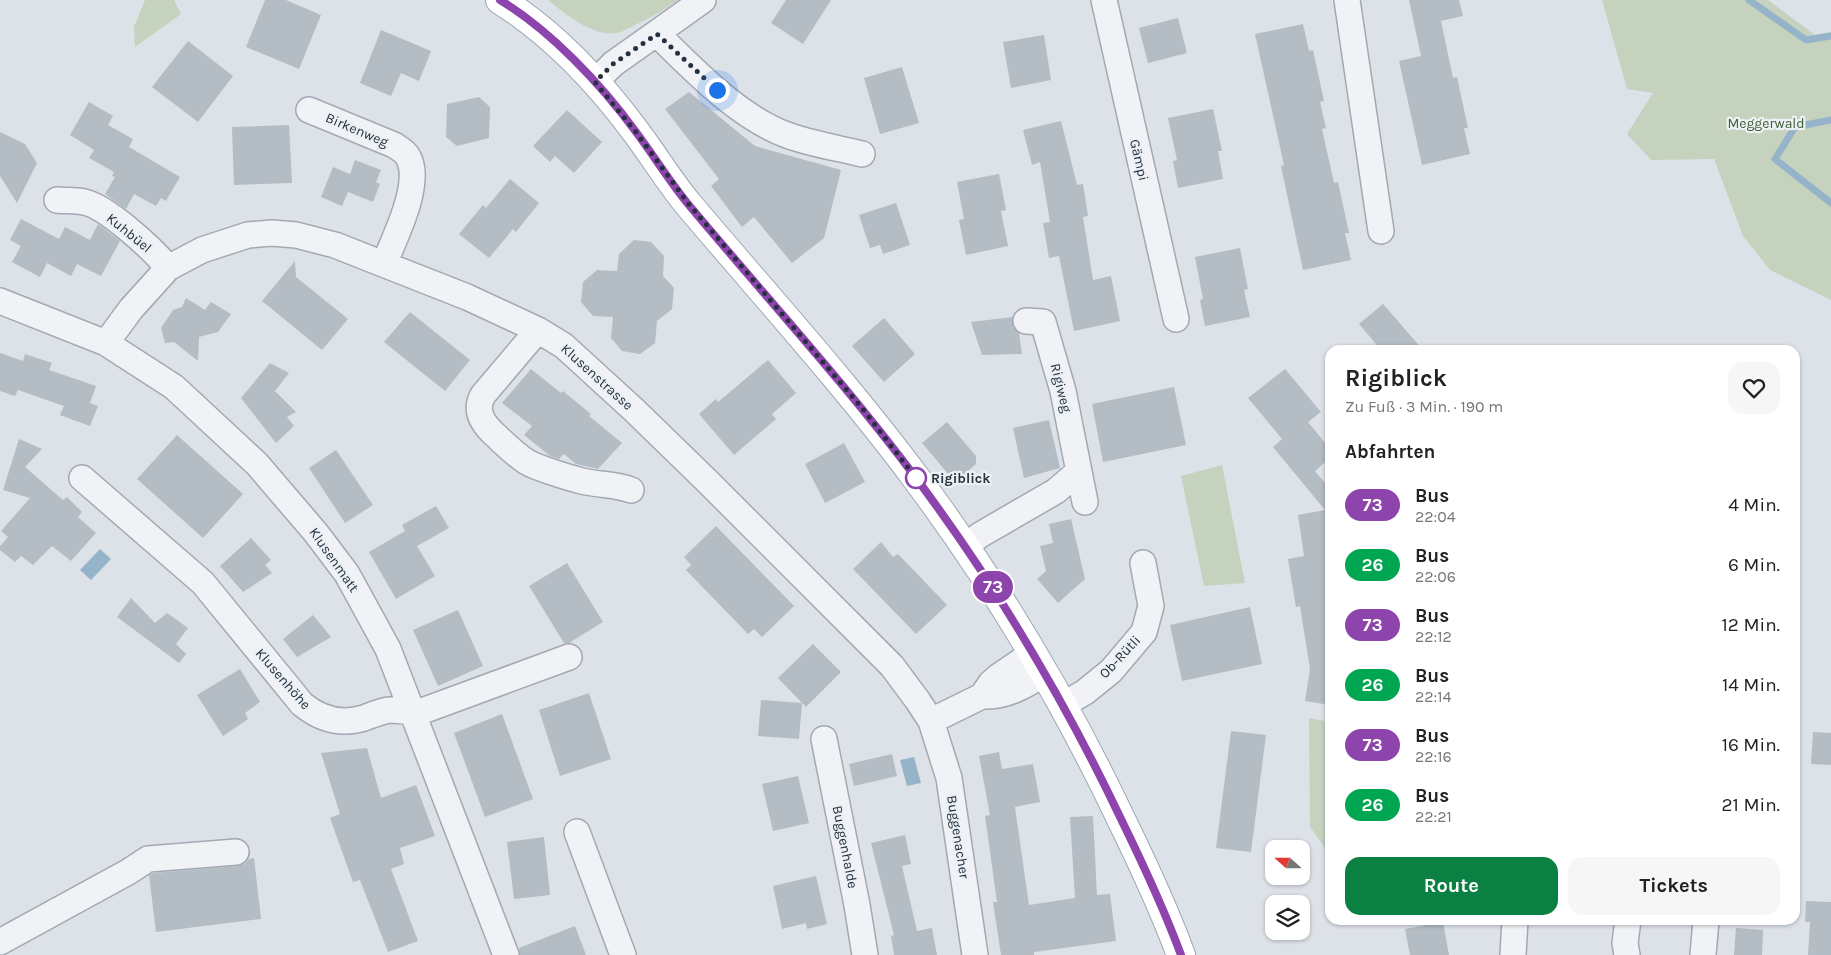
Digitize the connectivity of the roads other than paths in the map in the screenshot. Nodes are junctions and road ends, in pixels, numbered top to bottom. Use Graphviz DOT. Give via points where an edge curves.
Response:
graph roads {
  1 [pos="500,0"];
  2 [pos="703,0"];
  3 [pos="1104,0"];
  4 [pos="1347,0"];
  5 [pos="657,34"];
  6 [pos="595,82"];
  7 [pos="309,110"];
  8 [pos="862,154"];
  9 [pos="57,200"];
  10 [pos="1381,230"];
  11 [pos="384,264"];
  12 [pos="168,268"];
  13 [pos="0,301"];
  14 [pos="1176,319"];
  15 [pos="1026,321"];
  16 [pos="538,330"];
  17 [pos="106,343"];
  18 [pos="1078,472"];
  19 [pos="82,478"];
  20 [pos="631,490"];
  21 [pos="1085,502"];
  22 [pos="966,546"];
  23 [pos="1143,563"];
  24 [pos="568,657"];
  25 [pos="1039,663"];
  26 [pos="1063,705"];
  27 [pos="414,713"];
  28 [pos="931,721"];
  29 [pos="824,739"];
  30 [pos="577,832"];
  31 [pos="236,852"];
  32 [pos="1515,925"];
  33 [pos="1627,925"];
  34 [pos="1706,925"];
  35 [pos="0,942"];
  36 [pos="506,955"];
  37 [pos="623,955"];
  38 [pos="865,955"];
  39 [pos="976,955"];
  40 [pos="1181,955"];
  41 [pos="1513,955"];
  42 [pos="1627,955"];
  43 [pos="1703,955"];
  1 -- 6 [label="main road" via="536,25"];
  2 -- 5 [label="street"];
  3 -- 14 [label="street, Gämpi"];
  4 -- 10 [label="street"];
  5 -- 6 [label="street" via="613,64"];
  5 -- 8 [label="street" via="743,112 787,135"];
  6 -- 22 [label="main road" via="687,202 862,408"];
  7 -- 11 [label="street, Birkenweg" via="394,145 410,159 411,192"];
  9 -- 12 [label="street, Kuhbüel" via="85,202 110,216 160,257"];
  11 -- 12 [label="street, Klusenstrasse" via="336,245 272,233 248,234 226,241"];
  11 -- 16 [label="street, Klusenstrasse" via="485,304"];
  12 -- 17 [label="street, Klusenstrasse"];
  13 -- 17 [label="street, Klusenmatt"];
  15 -- 18 [label="street, Rigiweg" via="1043,322 1063,391"];
  16 -- 20 [label="street" via="479,402 478,411 486,426 529,463 581,480"];
  16 -- 28 [label="street, Klusenstrasse" via="564,346 705,479 892,666"];
  17 -- 27 [label="street, Klusenmatt" via="188,399 257,464 316,533 365,604 388,649"];
  18 -- 21 [label="street, Rigiweg"];
  18 -- 22 [label="street" via="1056,491"];
  19 -- 27 [label="street, Klusenhöhe" via="203,583 302,704 313,713 342,722 390,710"];
  22 -- 25 [label="main road"];
  23 -- 26 [label="street, Ob-Rütli" via="1151,606 1144,632 1111,671"];
  24 -- 27 [label="street, Klusenhöhe"];
  25 -- 26 [label="main road"];
  25 -- 28 [label="street" via="1009,693 982,696"];
  26 -- 40 [label="main road" via="1139,857"];
  27 -- 36 [label="street, Klusenmatt"];
  28 -- 39 [label="street, Buggenacher" via="949,778"];
  29 -- 38 [label="street, Buggenhalde"];
  30 -- 37 [label="street"];
  31 -- 35 [label="street" via="148,859"];
  32 -- 41 [label="street"];
  33 -- 42 [label="street"];
  34 -- 43 [label="street"];
}
